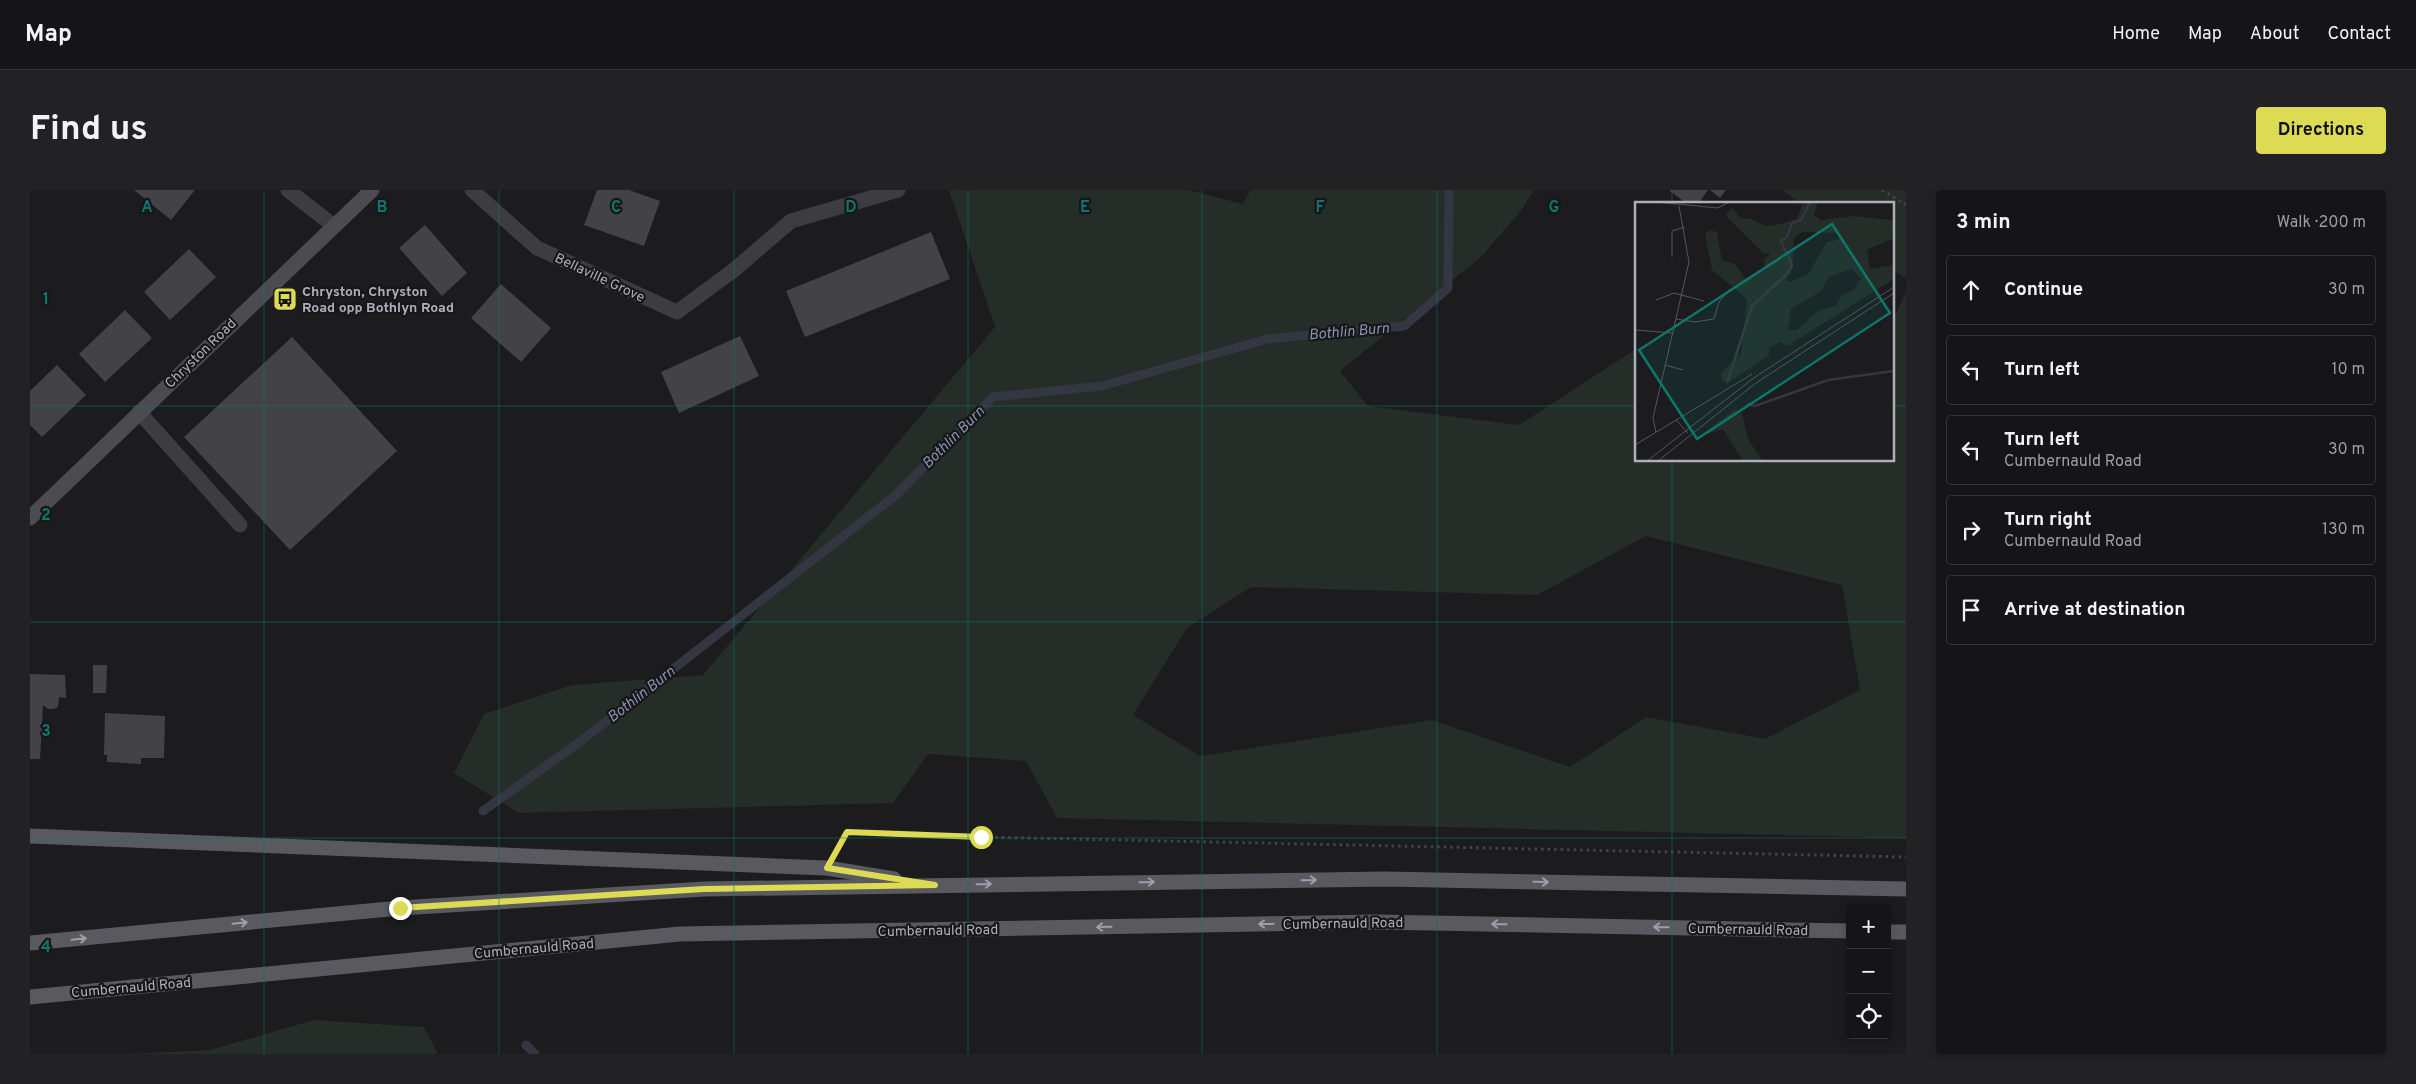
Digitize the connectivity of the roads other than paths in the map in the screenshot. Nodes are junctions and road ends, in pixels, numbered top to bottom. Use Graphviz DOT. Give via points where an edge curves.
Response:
graph roads {
  1 [pos="288,190"];
  2 [pos="372,190"];
  3 [pos="472,190"];
  4 [pos="898,190"];
  5 [pos="334,226"];
  6 [pos="138,412"];
  7 [pos="30,518"];
  8 [pos="240,525"];
  9 [pos="30,836"];
  10 [pos="935,885"];
  11 [pos="1906,889"];
  12 [pos="1846,931"];
  13 [pos="1891,932"];
  14 [pos="1906,932"];
  15 [pos="30,943"];
  16 [pos="30,997"];
  1 -- 5 [label="street"];
  2 -- 5 [label="street, Chryston Road"];
  3 -- 4 [label="street, Bellaville Grove" via="537,248 677,312 734,270 791,221"];
  5 -- 6 [label="street, Chryston Road"];
  6 -- 7 [label="street, Chryston Road"];
  6 -- 8 [label="street"];
  9 -- 10 [label="main road" via="827,868"];
  10 -- 11 [label="main road, one-way" via="1385,879"];
  15 -- 10 [label="main road, one-way" via="400,908 704,889"];
  12 -- 16 [label="main road, Cumbernauld Road, one-way" via="1378,922 680,934"];
  13 -- 14 [label="main road"];
}
